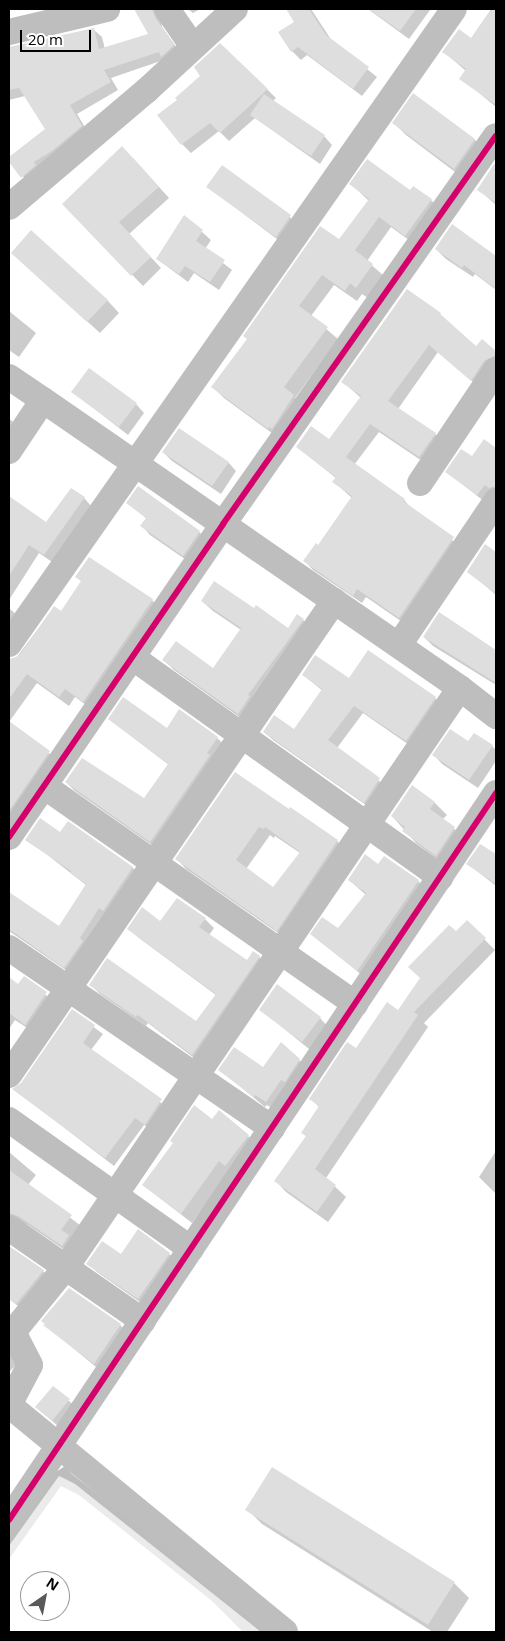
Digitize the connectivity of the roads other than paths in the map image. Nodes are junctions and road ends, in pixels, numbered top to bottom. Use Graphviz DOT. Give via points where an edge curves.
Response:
graph roads {
  1 [pos="107,9"];
  2 [pos="167,9"];
  3 [pos="235,9"];
  4 [pos="454,9"];
  5 [pos="9,32"];
  6 [pos="193,47"];
  7 [pos="496,136"];
  8 [pos="9,207"];
  9 [pos="496,370"];
  10 [pos="9,377"];
  11 [pos="43,400"];
  12 [pos="9,451"];
  13 [pos="135,464"];
  14 [pos="420,483"];
  15 [pos="496,501"];
  16 [pos="223,524"];
  17 [pos="334,601"];
  18 [pos="9,644"];
  19 [pos="399,645"];
  20 [pos="132,657"];
  21 [pos="460,688"];
  22 [pos="496,716"];
  23 [pos="242,736"];
  24 [pos="44,786"];
  25 [pos="496,793"];
  26 [pos="367,825"];
  27 [pos="9,837"];
  28 [pos="154,863"];
  29 [pos="440,877"];
  30 [pos="9,948"];
  31 [pos="281,952"];
  32 [pos="68,989"];
  33 [pos="355,1004"];
  34 [pos="9,1075"];
  35 [pos="196,1076"];
  36 [pos="9,1120"];
  37 [pos="272,1128"];
  38 [pos="115,1195"];
  39 [pos="9,1228"];
  40 [pos="191,1249"];
  41 [pos="66,1267"];
  42 [pos="143,1321"];
  43 [pos="9,1405"];
  44 [pos="59,1446"];
  45 [pos="9,1520"];
  46 [pos="285,1632"];
  1 -- 5 [label="street"];
  2 -- 6 [label="street"];
  3 -- 6 [label="street"];
  4 -- 13 [label="street"];
  6 -- 8 [label="street"];
  7 -- 16 [label="street"];
  9 -- 14 [label="street"];
  10 -- 11 [label="street"];
  11 -- 12 [label="street"];
  11 -- 13 [label="street"];
  13 -- 16 [label="street"];
  13 -- 18 [label="street"];
  15 -- 19 [label="street"];
  16 -- 17 [label="street"];
  16 -- 20 [label="street"];
  17 -- 19 [label="street"];
  17 -- 23 [label="street"];
  19 -- 21 [label="street"];
  20 -- 23 [label="street"];
  20 -- 24 [label="street"];
  21 -- 22 [label="street"];
  21 -- 26 [label="street"];
  23 -- 26 [label="street"];
  23 -- 28 [label="street"];
  24 -- 27 [label="street"];
  24 -- 28 [label="street"];
  25 -- 29 [label="street"];
  26 -- 29 [label="street"];
  26 -- 31 [label="street"];
  28 -- 31 [label="street"];
  28 -- 32 [label="street"];
  29 -- 33 [label="street"];
  30 -- 32 [label="street"];
  31 -- 33 [label="street"];
  31 -- 35 [label="street"];
  32 -- 34 [label="street"];
  32 -- 35 [label="street"];
  33 -- 37 [label="street"];
  35 -- 37 [label="street"];
  35 -- 38 [label="street"];
  36 -- 38 [label="street"];
  37 -- 40 [label="street"];
  38 -- 40 [label="street"];
  38 -- 41 [label="street"];
  39 -- 41 [label="street"];
  40 -- 42 [label="street"];
  41 -- 42 [label="street"];
  41 -- 43 [label="street" via="13,1332 30,1365"];
  42 -- 44 [label="street"];
  43 -- 44 [label="street"];
  44 -- 45 [label="street"];
  44 -- 46 [label="street"];
}
